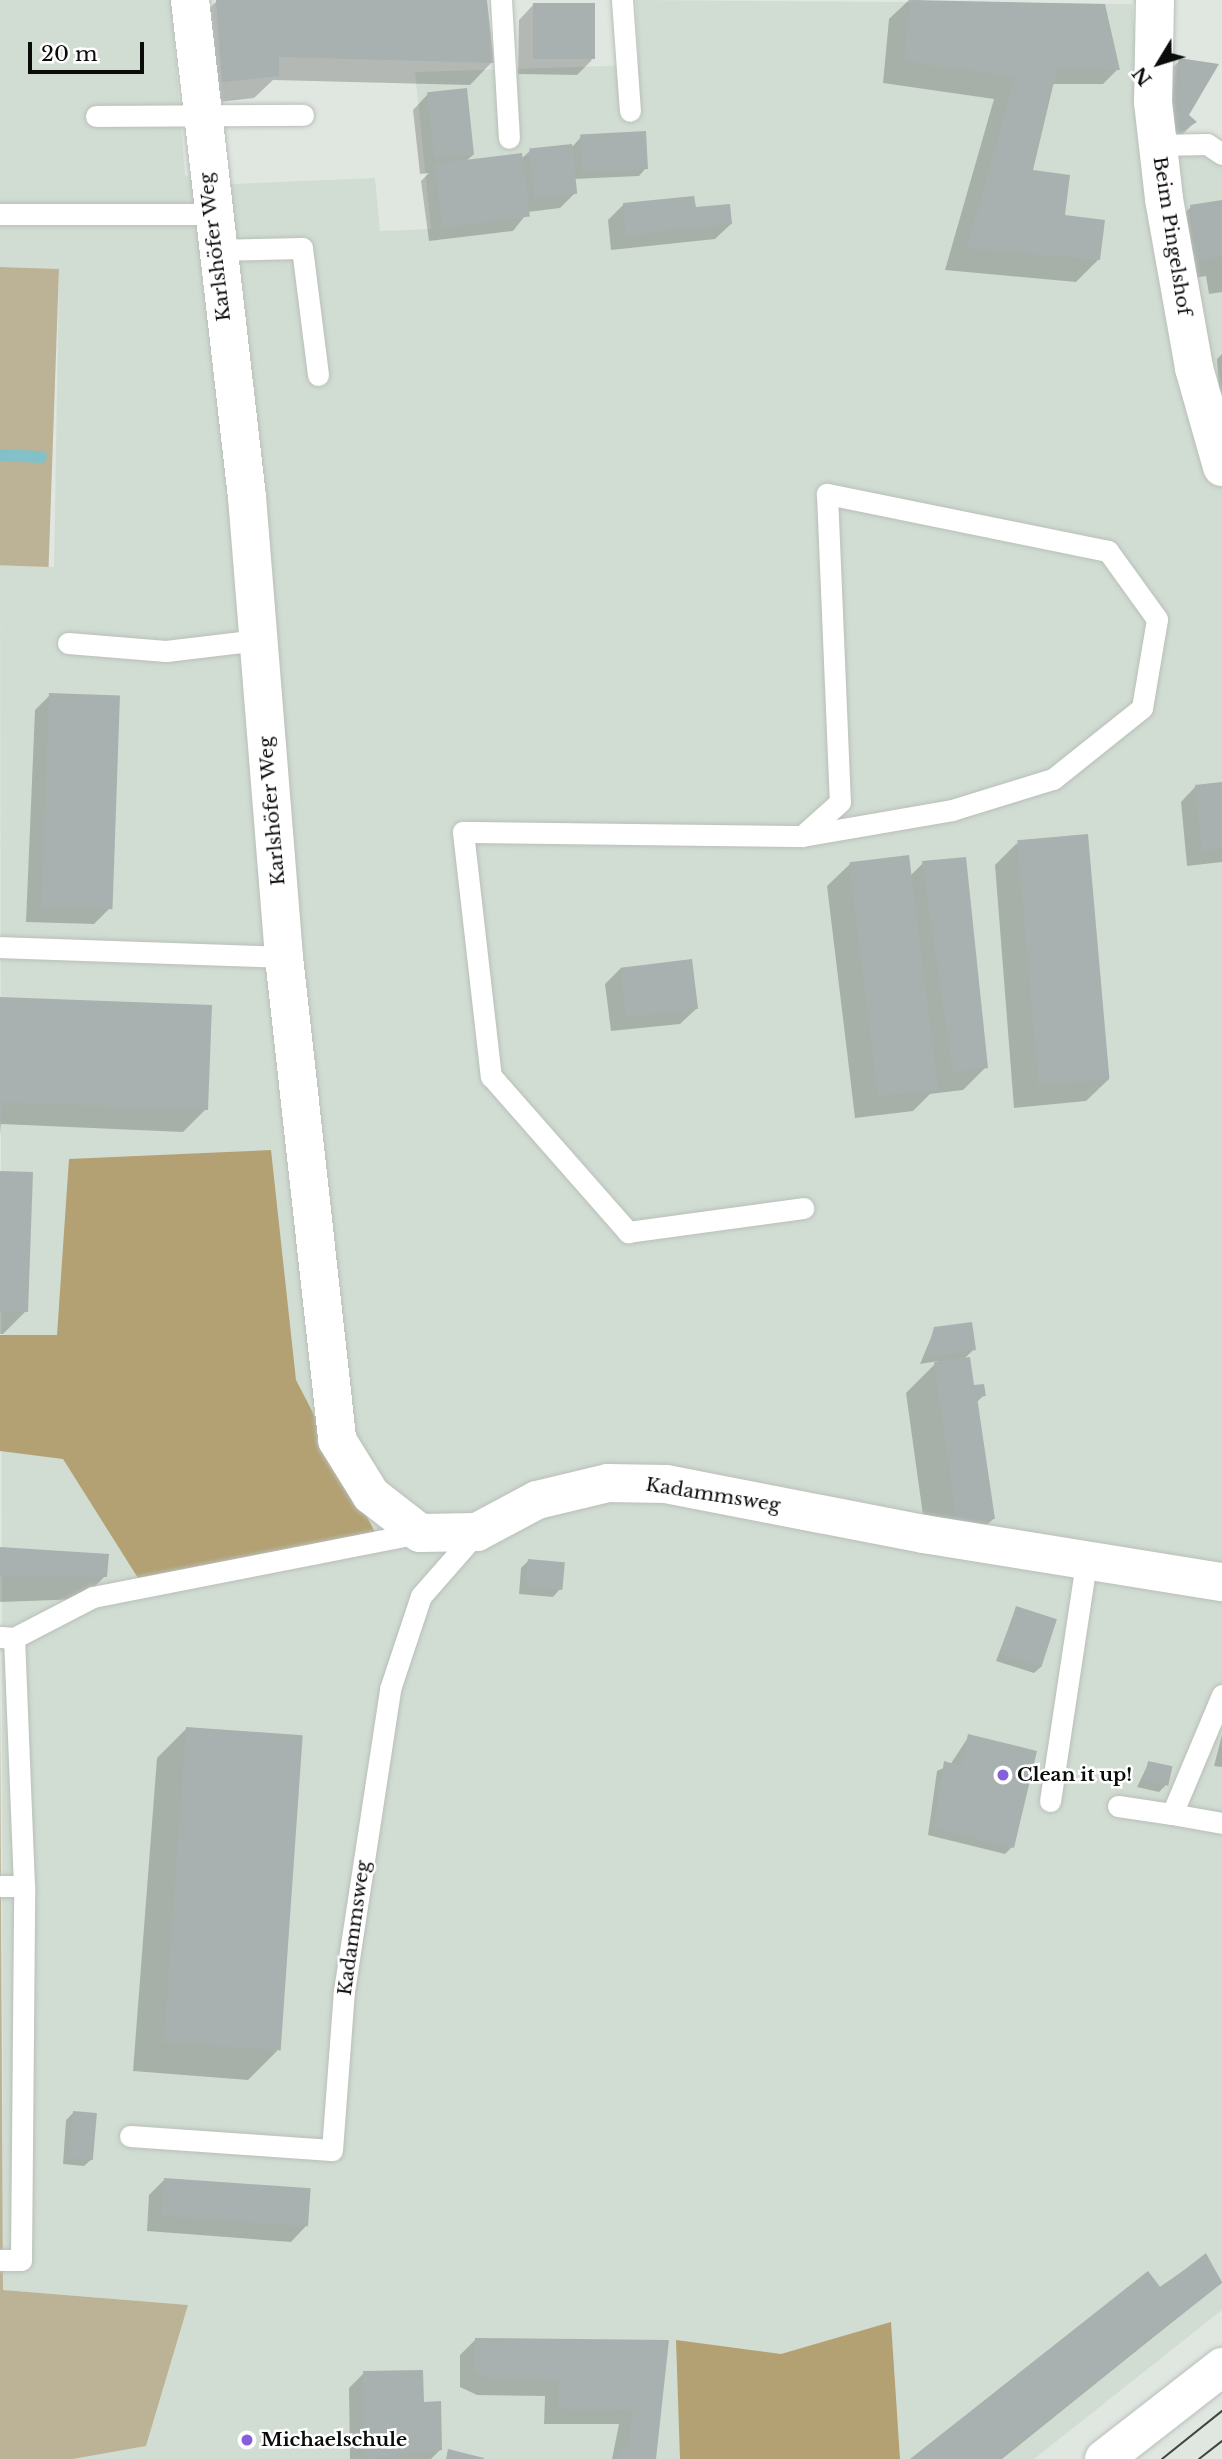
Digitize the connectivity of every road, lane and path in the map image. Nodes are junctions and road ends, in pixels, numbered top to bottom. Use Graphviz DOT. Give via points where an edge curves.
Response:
graph roads {
  1 [pos="190,0"];
  2 [pos="501,0"];
  3 [pos="622,0"];
  4 [pos="1155,0"];
  5 [pos="630,111"];
  6 [pos="96,116"];
  7 [pos="303,116"];
  8 [pos="199,117"];
  9 [pos="509,138"];
  10 [pos="1158,145"];
  11 [pos="1222,154"];
  12 [pos="0,214"];
  13 [pos="212,232"];
  14 [pos="318,375"];
  15 [pos="1222,467"];
  16 [pos="258,640"];
  17 [pos="68,643"];
  18 [pos="802,836"];
  19 [pos="0,947"];
  20 [pos="284,957"];
  21 [pos="803,1208"];
  22 [pos="477,1532"];
  23 [pos="420,1533"];
  24 [pos="1086,1562"];
  25 [pos="1222,1582"];
  26 [pos="7,1638"];
  27 [pos="1222,1695"];
  28 [pos="1050,1801"];
  29 [pos="1118,1806"];
  30 [pos="1172,1814"];
  31 [pos="1222,1823"];
  32 [pos="0,1886"];
  33 [pos="24,1886"];
  34 [pos="130,2136"];
  35 [pos="0,2260"];
  36 [pos="1222,2367"];
  37 [pos="1104,2459"];
  1 -- 8 [label="street, Karlshöfer Weg"];
  2 -- 9 [label="lane"];
  3 -- 5 [label="lane"];
  4 -- 10 [label="street, Beim Pingelshof"];
  6 -- 8 [label="lane"];
  7 -- 8 [label="lane"];
  8 -- 13 [label="street, Karlshöfer Weg"];
  10 -- 11 [label="lane" via="1207,144"];
  10 -- 15 [label="street, Beim Pingelshof" via="1194,368"];
  12 -- 13 [label="lane"];
  13 -- 14 [label="lane" via="302,248"];
  13 -- 16 [label="street, Karlshöfer Weg"];
  16 -- 17 [label="lane" via="166,650"];
  16 -- 20 [label="street, Karlshöfer Weg"];
  18 -- 18 [label="lane" via="840,802 827,494 1108,551 1157,619 1142,708 1053,779 952,810"];
  18 -- 21 [label="lane" via="463,832 491,1076 628,1232"];
  19 -- 20 [label="lane"];
  20 -- 23 [label="street, Karlshöfer Weg" via="337,1440 371,1495"];
  22 -- 23 [label="street"];
  22 -- 24 [label="street, Kadammsweg" via="537,1500 608,1483 666,1484"];
  22 -- 34 [label="lane, Kadammsweg" via="421,1596 390,1689 344,1992 332,2150"];
  23 -- 26 [label="lane" via="93,1597"];
  24 -- 25 [label="street, Kadammsweg"];
  24 -- 28 [label="lane"];
  26 -- 33 [label="lane"];
  27 -- 30 [label="lane"];
  29 -- 30 [label="lane"];
  30 -- 31 [label="lane"];
  32 -- 33 [label="lane"];
  33 -- 35 [label="lane" via="21,2260"];
  36 -- 37 [label="street"];
}
